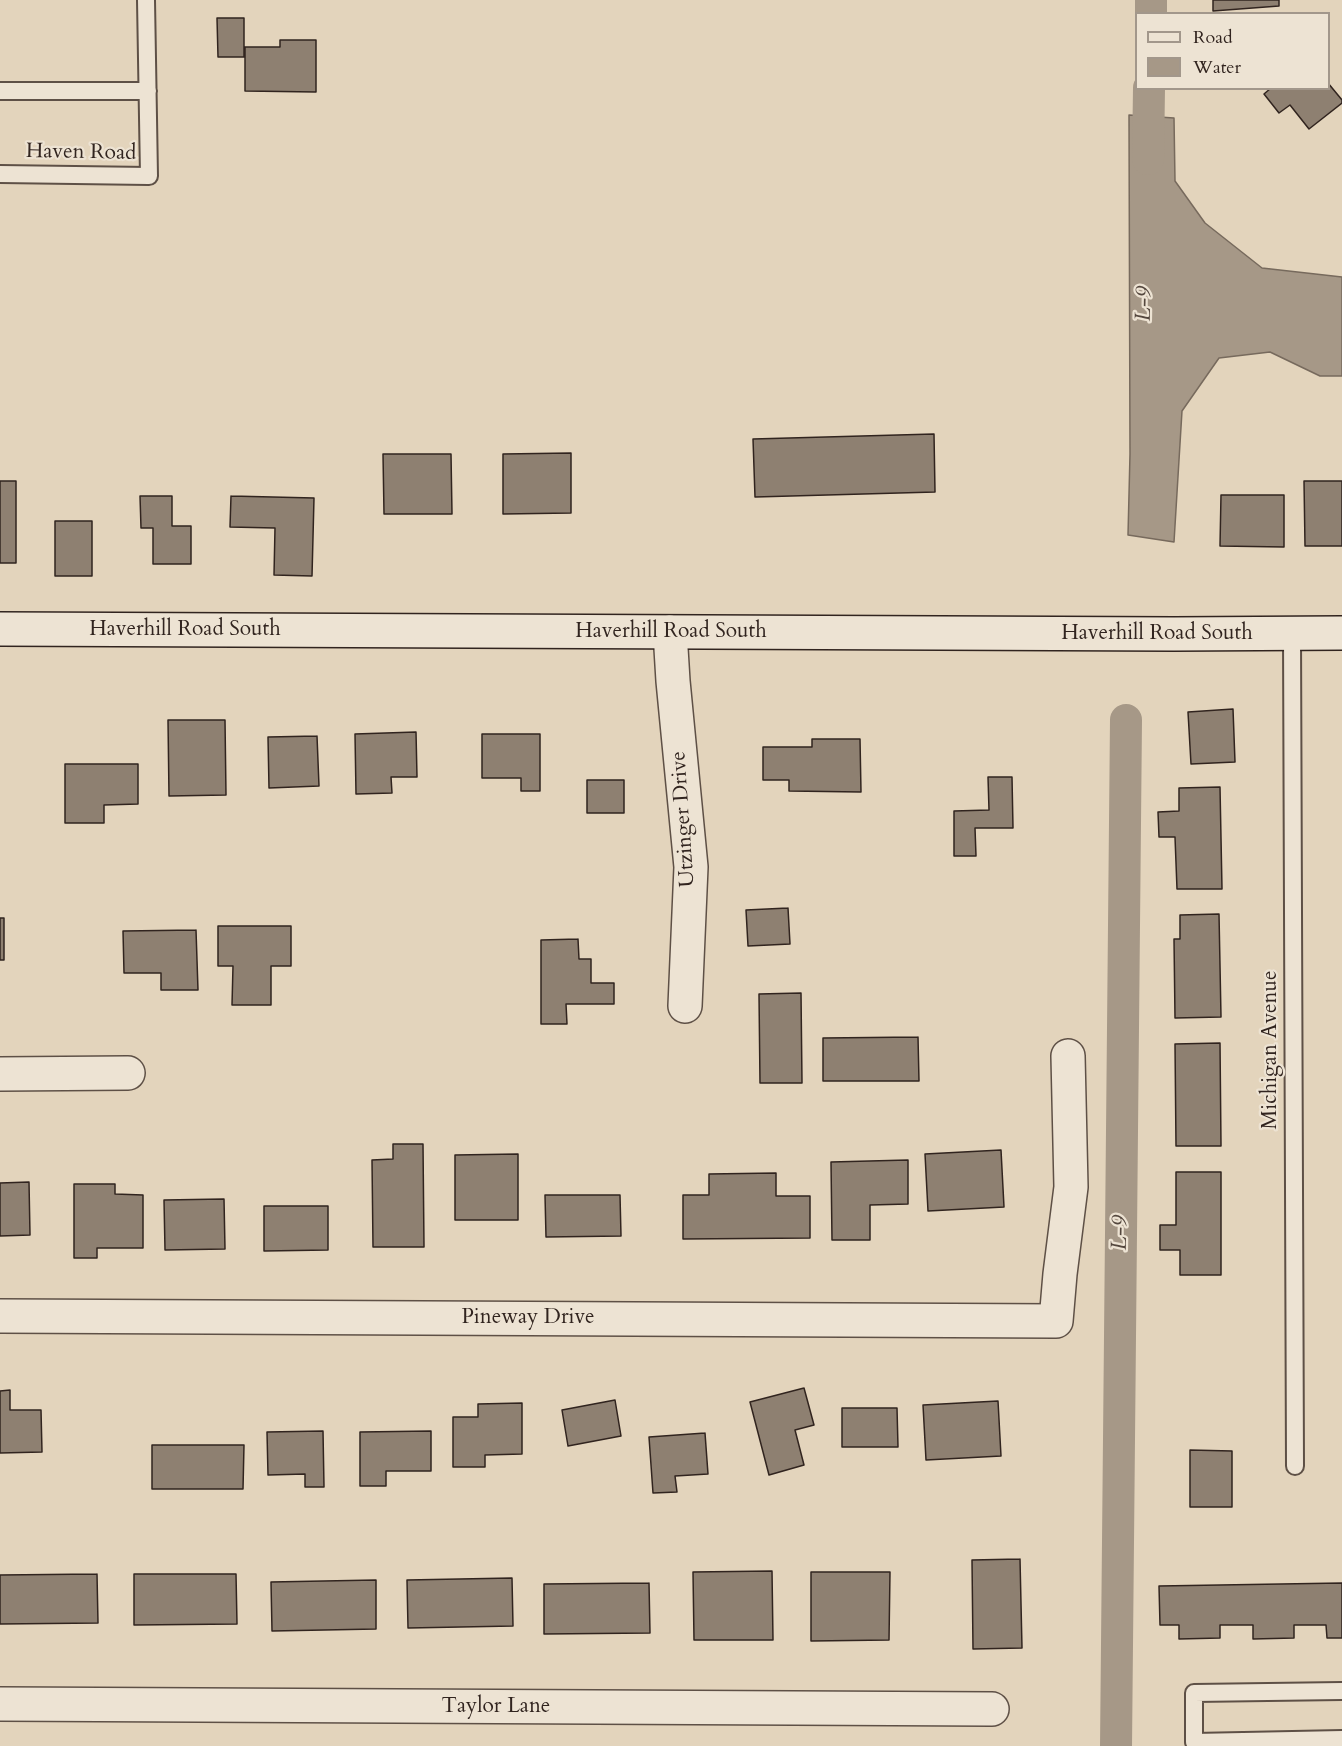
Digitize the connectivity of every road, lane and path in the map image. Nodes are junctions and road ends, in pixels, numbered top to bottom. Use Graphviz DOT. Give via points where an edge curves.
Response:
graph roads {
  1 [pos="146,0"];
  2 [pos="0,91"];
  3 [pos="148,91"];
  4 [pos="0,174"];
  5 [pos="0,629"];
  6 [pos="670,632"];
  7 [pos="1342,633"];
  8 [pos="1292,634"];
  9 [pos="685,1006"];
  10 [pos="1068,1056"];
  11 [pos="128,1073"];
  12 [pos="0,1074"];
  13 [pos="0,1316"];
  14 [pos="1295,1466"];
  15 [pos="1342,1691"];
  16 [pos="0,1704"];
  17 [pos="992,1709"];
  18 [pos="1342,1739"];
  1 -- 3 [label="lane, Haven Road"];
  2 -- 3 [label="lane"];
  3 -- 4 [label="lane, Haven Road" via="149,176"];
  5 -- 6 [label="street, Haverhill Road South"];
  6 -- 8 [label="street, Haverhill Road South"];
  6 -- 9 [label="street, Utzinger Drive" via="691,867"];
  7 -- 8 [label="street, Haverhill Road South"];
  8 -- 14 [label="lane, Michigan Avenue"];
  10 -- 13 [label="street, Pineway Drive" via="1071,1187 1056,1321"];
  11 -- 12 [label="street"];
  15 -- 18 [label="lane" via="1194,1692 1194,1742"];
  16 -- 17 [label="street, Taylor Lane"];
}
